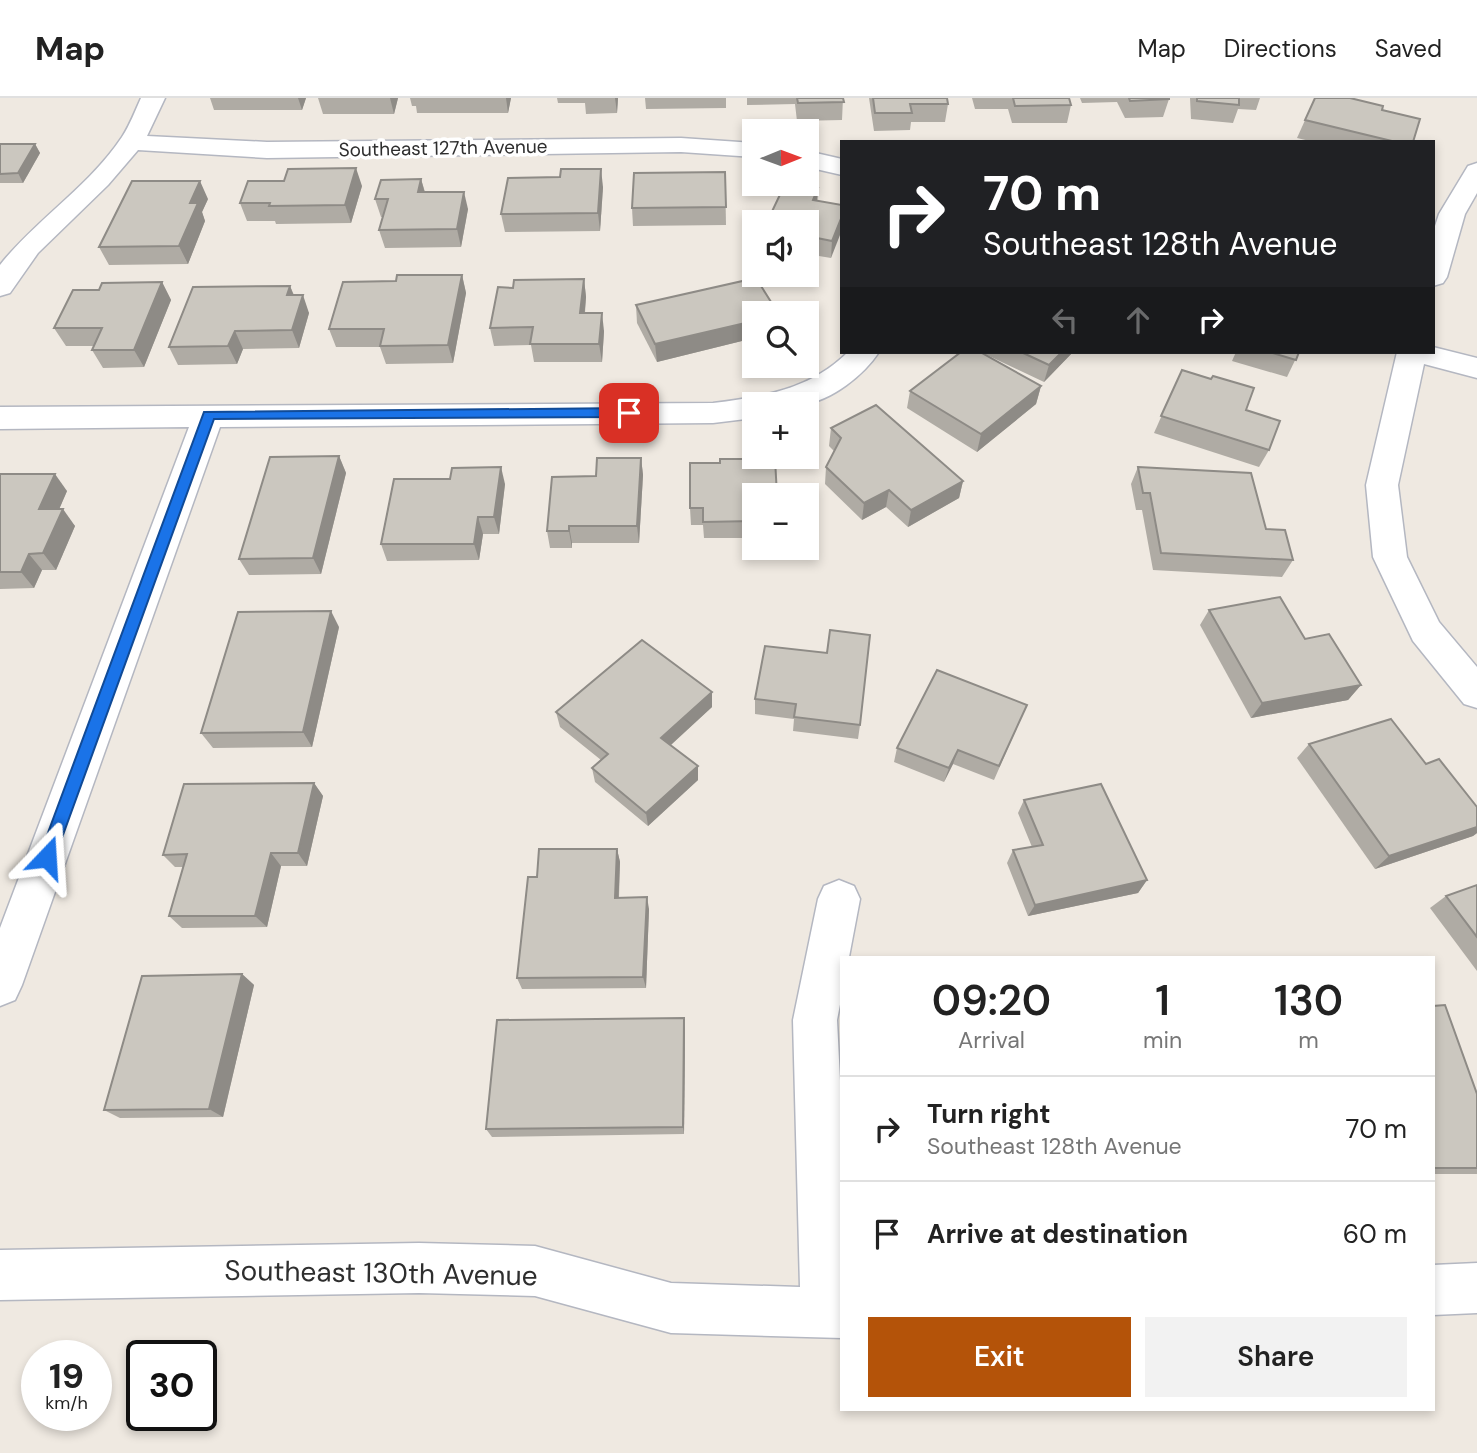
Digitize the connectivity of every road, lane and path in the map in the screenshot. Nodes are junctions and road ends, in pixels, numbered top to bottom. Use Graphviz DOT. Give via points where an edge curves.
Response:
graph roads {
  1 [pos="153,98"];
  2 [pos="131,142"];
  3 [pos="742,149"];
  4 [pos="819,162"];
  5 [pos="840,167"];
  6 [pos="1477,171"];
  7 [pos="1442,212"];
  8 [pos="1435,263"];
  9 [pos="0,287"];
  10 [pos="862,354"];
  11 [pos="1413,354"];
  12 [pos="1421,354"];
  13 [pos="1477,368"];
  14 [pos="804,392"];
  15 [pos="742,409"];
  16 [pos="209,415"];
  17 [pos="0,418"];
  18 [pos="1477,693"];
  19 [pos="839,900"];
  20 [pos="0,985"];
  21 [pos="0,1275"];
  22 [pos="1477,1288"];
  23 [pos="1435,1290"];
  24 [pos="834,1313"];
  1 -- 2 [label="street"];
  2 -- 3 [label="street, Southeast 127th Avenue" via="267,150 681,145"];
  2 -- 9 [label="street" via="33,240"];
  4 -- 5 [label="street"];
  6 -- 7 [label="street"];
  7 -- 8 [label="street"];
  10 -- 14 [label="street" via="825,384"];
  11 -- 18 [label="street" via="1382,485 1390,557 1426,631"];
  12 -- 13 [label="street"];
  15 -- 16 [label="street"];
  16 -- 17 [label="street"];
  16 -- 20 [label="street"];
  19 -- 24 [label="street" via="816,1020"];
  21 -- 24 [label="street, Southeast 130th Avenue" via="419,1268 535,1271 671,1308"];
  22 -- 23 [label="street"];
}
